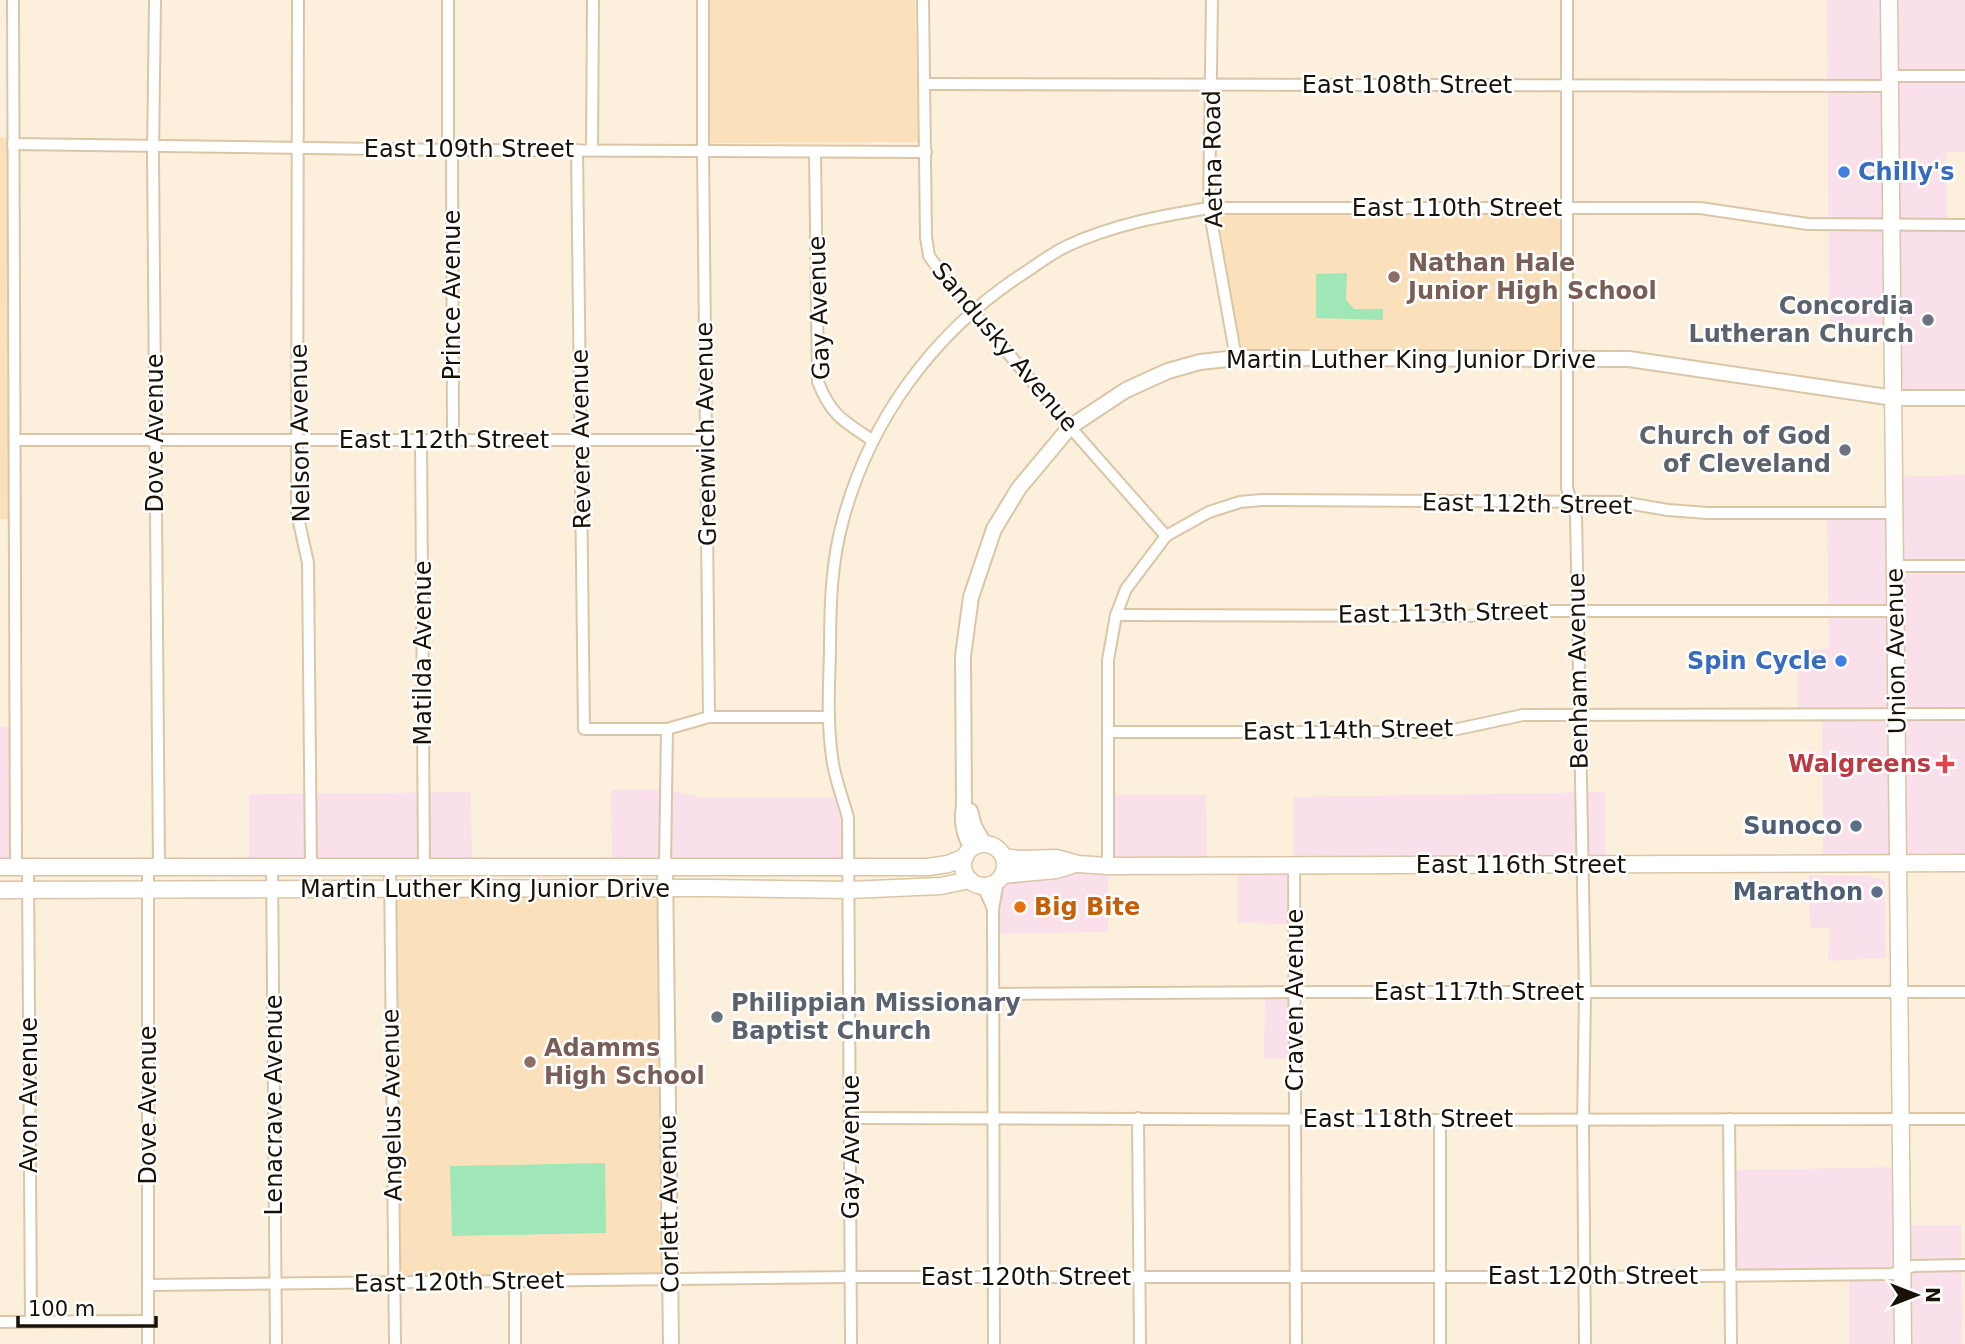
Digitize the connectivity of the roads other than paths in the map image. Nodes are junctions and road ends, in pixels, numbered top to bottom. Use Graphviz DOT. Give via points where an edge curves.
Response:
graph roads {
  1 [pos="13,0"];
  2 [pos="155,0"];
  3 [pos="298,0"];
  4 [pos="449,0"];
  5 [pos="593,0"];
  6 [pos="703,0"];
  7 [pos="923,0"];
  8 [pos="1212,0"];
  9 [pos="1566,0"];
  10 [pos="1889,0"];
  11 [pos="1965,76"];
  12 [pos="1890,81"];
  13 [pos="925,84"];
  14 [pos="1212,84"];
  15 [pos="1566,86"];
  16 [pos="13,144"];
  17 [pos="153,146"];
  18 [pos="298,149"];
  19 [pos="450,150"];
  20 [pos="577,150"];
  21 [pos="592,150"];
  22 [pos="703,151"];
  23 [pos="815,152"];
  24 [pos="926,152"];
  25 [pos="1209,208"];
  26 [pos="1567,208"];
  27 [pos="1891,225"];
  28 [pos="1965,225"];
  29 [pos="972,310"];
  30 [pos="1236,358"];
  31 [pos="1566,358"];
  32 [pos="1894,398"];
  33 [pos="1965,398"];
  34 [pos="1070,427"];
  35 [pos="15,440"];
  36 [pos="154,440"];
  37 [pos="298,440"];
  38 [pos="421,440"];
  39 [pos="453,440"];
  40 [pos="706,440"];
  41 [pos="872,440"];
  42 [pos="581,441"];
  43 [pos="1570,502"];
  44 [pos="1894,513"];
  45 [pos="1166,536"];
  46 [pos="1895,566"];
  47 [pos="1965,566"];
  48 [pos="1577,611"];
  49 [pos="1895,611"];
  50 [pos="1116,615"];
  51 [pos="1579,715"];
  52 [pos="1896,715"];
  53 [pos="1965,715"];
  54 [pos="829,717"];
  55 [pos="709,718"];
  56 [pos="667,729"];
  57 [pos="1108,732"];
  58 [pos="973,849"];
  59 [pos="1004,857"];
  60 [pos="1898,863"];
  61 [pos="1965,863"];
  62 [pos="1078,864"];
  63 [pos="849,865"];
  64 [pos="1294,865"];
  65 [pos="153,866"];
  66 [pos="272,866"];
  67 [pos="311,866"];
  68 [pos="390,866"];
  69 [pos="424,866"];
  70 [pos="665,866"];
  71 [pos="1108,866"];
  72 [pos="1582,866"];
  73 [pos="15,867"];
  74 [pos="988,880"];
  75 [pos="666,888"];
  76 [pos="390,889"];
  77 [pos="0,890"];
  78 [pos="28,890"];
  79 [pos="148,890"];
  80 [pos="272,890"];
  81 [pos="849,890"];
  82 [pos="1295,992"];
  83 [pos="1585,992"];
  84 [pos="1899,992"];
  85 [pos="1965,992"];
  86 [pos="993,995"];
  87 [pos="851,1118"];
  88 [pos="1138,1118"];
  89 [pos="1295,1118"];
  90 [pos="994,1119"];
  91 [pos="1583,1119"];
  92 [pos="1729,1119"];
  93 [pos="1900,1119"];
  94 [pos="1965,1119"];
  95 [pos="1440,1120"];
  96 [pos="1965,1265"];
  97 [pos="1902,1271"];
  98 [pos="1732,1275"];
  99 [pos="851,1277"];
  100 [pos="993,1277"];
  101 [pos="1139,1277"];
  102 [pos="1295,1277"];
  103 [pos="1440,1277"];
  104 [pos="1585,1277"];
  105 [pos="515,1280"];
  106 [pos="670,1280"];
  107 [pos="394,1283"];
  108 [pos="149,1285"];
  109 [pos="275,1285"];
  110 [pos="148,1321"];
  111 [pos="0,1322"];
  112 [pos="31,1322"];
  113 [pos="149,1344"];
  114 [pos="276,1344"];
  115 [pos="395,1344"];
  116 [pos="515,1344"];
  117 [pos="671,1344"];
  118 [pos="851,1344"];
  119 [pos="993,1344"];
  120 [pos="1140,1344"];
  121 [pos="1296,1344"];
  122 [pos="1440,1344"];
  123 [pos="1585,1344"];
  124 [pos="1731,1344"];
  125 [pos="1903,1344"];
  1 -- 16 [label="street, Avon Avenue"];
  2 -- 17 [label="street, Dove Avenue"];
  3 -- 18 [label="street, Nelson Avenue"];
  4 -- 19 [label="street, Prince Avenue"];
  5 -- 21 [label="street"];
  6 -- 22 [label="street, Greenwich Avenue"];
  7 -- 13 [label="street, Sandusky Avenue"];
  8 -- 14 [label="street, Aetna Road"];
  9 -- 15 [label="street, Benham Avenue"];
  10 -- 12 [label="main road, Union Avenue"];
  11 -- 12 [label="street, East 108th Street"];
  12 -- 15 [label="street, East 108th Street"];
  12 -- 27 [label="main road, Union Avenue"];
  13 -- 14 [label="street, East 108th Street"];
  13 -- 24 [label="street, Sandusky Avenue"];
  14 -- 15 [label="street, East 108th Street"];
  14 -- 25 [label="street, Aetna Road"];
  15 -- 26 [label="street, Benham Avenue"];
  16 -- 17 [label="street, East 109th Street"];
  16 -- 35 [label="street, Avon Avenue"];
  17 -- 18 [label="street, East 109th Street"];
  17 -- 36 [label="street, Dove Avenue"];
  18 -- 19 [label="street, East 109th Street"];
  18 -- 37 [label="street, Nelson Avenue"];
  19 -- 20 [label="street, East 109th Street"];
  19 -- 39 [label="street, Prince Avenue"];
  20 -- 21 [label="street, East 109th Street"];
  20 -- 42 [label="street, Revere Avenue"];
  21 -- 22 [label="street, East 109th Street"];
  22 -- 23 [label="street, East 109th Street"];
  22 -- 40 [label="street, Greenwich Avenue"];
  23 -- 24 [label="street, East 109th Street"];
  23 -- 41 [label="street, Gay Avenue" via="818,382 826,403"];
  24 -- 29 [label="street, Sandusky Avenue" via="929,256"];
  25 -- 26 [label="street, East 110th Street"];
  25 -- 29 [label="street, East 110th Street" via="1110,229 1065,247"];
  25 -- 30 [label="street, Aetna Road"];
  26 -- 27 [label="street, East 110th Street" via="1700,208 1808,224"];
  26 -- 31 [label="street, Benham Avenue"];
  27 -- 28 [label="street, East 110th Street"];
  27 -- 32 [label="main road, Union Avenue"];
  29 -- 34 [label="street, Sandusky Avenue"];
  29 -- 41 [label="street, East 110th Street" via="924,361"];
  30 -- 31 [label="street, Martin Luther King Junior Drive"];
  30 -- 34 [label="street, Martin Luther King Junior Drive" via="1168,371 1126,390"];
  31 -- 32 [label="street, Martin Luther King Junior Drive" via="1629,359"];
  31 -- 43 [label="street, Benham Avenue"];
  32 -- 33 [label="street, Martin Luther King Junior Drive"];
  32 -- 44 [label="main road, Union Avenue"];
  34 -- 45 [label="street, Sandusky Avenue"];
  34 -- 58 [label="street, Martin Luther King Junior Drive" via="1019,488 994,529 971,597 963,656 964,806 971,812 974,826"];
  35 -- 36 [label="street, East 112th Street"];
  35 -- 73 [label="street, Avon Avenue"];
  36 -- 37 [label="street, East 112th Street"];
  36 -- 65 [label="street, Dove Avenue"];
  37 -- 38 [label="street, East 112th Street"];
  37 -- 67 [label="street, Nelson Avenue" via="298,513 307,563"];
  38 -- 39 [label="street, East 112th Street"];
  38 -- 69 [label="street, Matilda Avenue"];
  39 -- 42 [label="street, East 112th Street"];
  40 -- 42 [label="street, East 112th Street"];
  40 -- 55 [label="street, Greenwich Avenue"];
  41 -- 54 [label="street, Gay Avenue" via="843,521 834,570"];
  42 -- 56 [label="street, Revere Avenue" via="584,729"];
  43 -- 44 [label="street, East 112th Street" via="1621,502 1707,513"];
  43 -- 45 [label="street, East 112th Street" via="1240,502 1209,512"];
  43 -- 48 [label="street, Benham Avenue" via="1576,515"];
  44 -- 46 [label="main road, Union Avenue"];
  45 -- 50 [label="street" via="1126,589"];
  46 -- 47 [label="street"];
  46 -- 49 [label="main road, Union Avenue"];
  48 -- 49 [label="street, East 113th Street"];
  48 -- 50 [label="street, East 113th Street" via="1466,616"];
  48 -- 51 [label="street, Benham Avenue"];
  49 -- 52 [label="main road, Union Avenue"];
  50 -- 57 [label="street" via="1108,660"];
  51 -- 52 [label="street, East 114th Street"];
  51 -- 57 [label="street, East 114th Street" via="1523,715 1444,732"];
  51 -- 72 [label="street, Benham Avenue"];
  52 -- 53 [label="street, East 114th Street"];
  52 -- 60 [label="main road, Union Avenue"];
  54 -- 55 [label="street"];
  54 -- 63 [label="street, Gay Avenue" via="832,759 849,818"];
  55 -- 56 [label="street"];
  56 -- 70 [label="street, Corlett Avenue"];
  57 -- 71 [label="street"];
  58 -- 59 [label="main road" via="996,847"];
  58 -- 63 [label="main road, Martin Luther King Junior Drive" via="948,864 928,867"];
  58 -- 74 [label="main road" via="963,866"];
  59 -- 62 [label="main road, East 116th Street" via="1056,858"];
  59 -- 74 [label="main road" via="1005,863"];
  60 -- 61 [label="main road, East 116th Street"];
  60 -- 72 [label="main road, East 116th Street"];
  60 -- 84 [label="main road, Union Avenue"];
  62 -- 71 [label="main road, East 116th Street"];
  62 -- 74 [label="main road, East 116th Street"];
  63 -- 70 [label="main road, Martin Luther King Junior Drive"];
  63 -- 81 [label="street, Gay Avenue"];
  64 -- 71 [label="main road, East 116th Street"];
  64 -- 72 [label="main road, East 116th Street"];
  64 -- 82 [label="street, Craven Avenue"];
  65 -- 66 [label="main road, Martin Luther King Junior Drive"];
  65 -- 73 [label="main road, Martin Luther King Junior Drive"];
  65 -- 79 [label="street, Dove Avenue"];
  66 -- 67 [label="main road, Martin Luther King Junior Drive"];
  66 -- 80 [label="street, Lenacrave Avenue"];
  67 -- 68 [label="main road, Martin Luther King Junior Drive"];
  68 -- 69 [label="main road, Martin Luther King Junior Drive"];
  68 -- 76 [label="street, Angelus Avenue"];
  69 -- 70 [label="main road, Martin Luther King Junior Drive"];
  70 -- 75 [label="street, Corlett Avenue"];
  72 -- 83 [label="street, Benham Avenue"];
  73 -- 78 [label="street, Avon Avenue"];
  74 -- 81 [label="main road, Martin Luther King Junior Drive"];
  74 -- 86 [label="street" via="993,908"];
  75 -- 76 [label="main road, Martin Luther King Junior Drive"];
  75 -- 81 [label="main road, Martin Luther King Junior Drive"];
  75 -- 106 [label="street, Corlett Avenue"];
  76 -- 80 [label="main road, Martin Luther King Junior Drive"];
  76 -- 107 [label="street, Angelus Avenue"];
  77 -- 78 [label="main road, Martin Luther King Junior Drive"];
  78 -- 79 [label="main road, Martin Luther King Junior Drive"];
  78 -- 112 [label="street, Avon Avenue"];
  79 -- 80 [label="main road, Martin Luther King Junior Drive"];
  79 -- 108 [label="street, Dove Avenue"];
  80 -- 109 [label="street, Lenacrave Avenue"];
  81 -- 87 [label="street, Gay Avenue"];
  82 -- 83 [label="street, East 117th Street"];
  82 -- 86 [label="street, East 117th Street"];
  82 -- 89 [label="street, Craven Avenue"];
  83 -- 84 [label="street, East 117th Street"];
  83 -- 91 [label="street, Benham Avenue"];
  84 -- 85 [label="street, East 117th Street"];
  84 -- 93 [label="main road, Union Avenue"];
  86 -- 90 [label="street"];
  87 -- 90 [label="street, East 118th Street"];
  87 -- 99 [label="street, Gay Avenue"];
  88 -- 89 [label="street, East 118th Street"];
  88 -- 90 [label="street, East 118th Street"];
  88 -- 101 [label="street"];
  89 -- 95 [label="street, East 118th Street"];
  89 -- 102 [label="street, Craven Avenue"];
  90 -- 100 [label="street"];
  91 -- 92 [label="street, East 118th Street"];
  91 -- 95 [label="street, East 118th Street"];
  91 -- 104 [label="street, Benham Avenue"];
  92 -- 93 [label="street, East 118th Street"];
  92 -- 98 [label="street"];
  93 -- 94 [label="street, East 118th Street"];
  93 -- 97 [label="main road, Union Avenue"];
  95 -- 103 [label="street"];
  96 -- 97 [label="street, East 120th Street" via="1913,1266"];
  97 -- 98 [label="street, East 120th Street"];
  97 -- 125 [label="main road, Union Avenue"];
  98 -- 104 [label="street, East 120th Street"];
  98 -- 124 [label="street"];
  99 -- 100 [label="street, East 120th Street"];
  99 -- 106 [label="street, East 120th Street"];
  99 -- 118 [label="street, Gay Avenue"];
  100 -- 101 [label="street, East 120th Street"];
  100 -- 119 [label="street"];
  101 -- 102 [label="street, East 120th Street"];
  101 -- 120 [label="street"];
  102 -- 103 [label="street, East 120th Street"];
  102 -- 121 [label="street, Craven Avenue"];
  103 -- 104 [label="street, East 120th Street"];
  103 -- 122 [label="street"];
  104 -- 123 [label="street, Benham Avenue"];
  105 -- 106 [label="street, East 120th Street"];
  105 -- 107 [label="street, East 120th Street"];
  105 -- 116 [label="street"];
  106 -- 117 [label="street, Corlett Avenue"];
  107 -- 109 [label="street, East 120th Street"];
  107 -- 115 [label="street, Angelus Avenue"];
  108 -- 109 [label="street, East 120th Street"];
  108 -- 110 [label="street, Dove Avenue"];
  109 -- 114 [label="street, Lenacrave Avenue"];
  110 -- 112 [label="street"];
  110 -- 113 [label="street, Dove Avenue"];
  111 -- 112 [label="street"];
}
